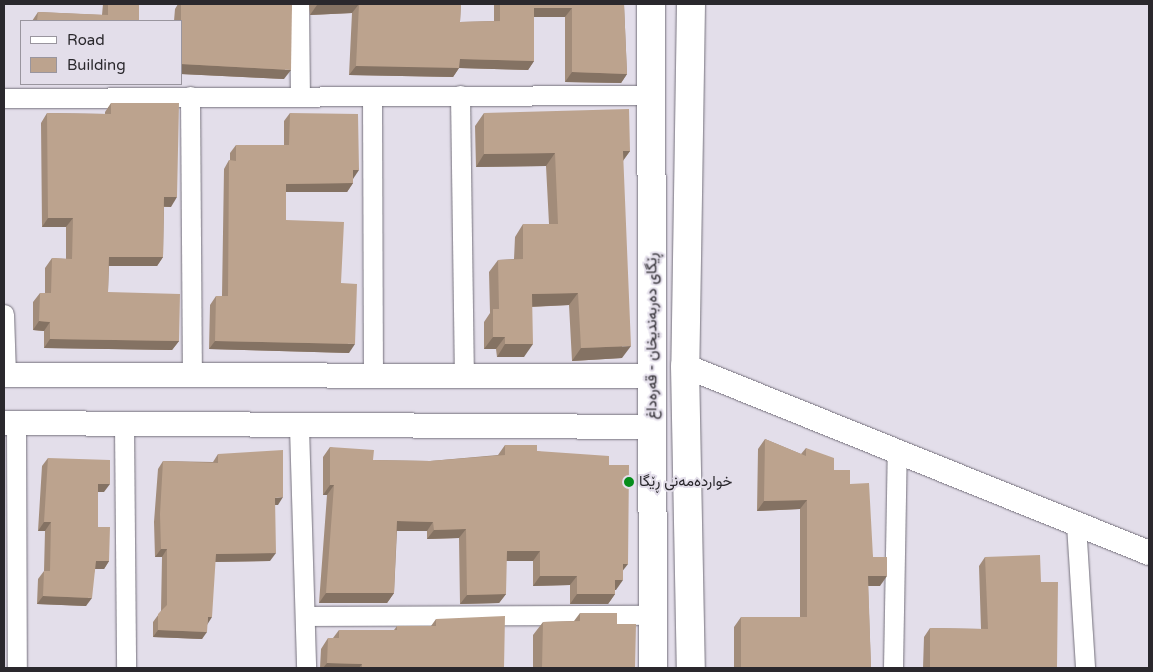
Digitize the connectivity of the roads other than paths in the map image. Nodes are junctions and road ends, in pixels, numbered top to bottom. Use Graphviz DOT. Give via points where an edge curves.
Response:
graph roads {
  1 [pos="299,4"];
  2 [pos="651,4"];
  3 [pos="691,4"];
  4 [pos="460,95"];
  5 [pos="651,95"];
  6 [pos="190,96"];
  7 [pos="300,96"];
  8 [pos="372,96"];
  9 [pos="4,98"];
  10 [pos="4,314"];
  11 [pos="685,366"];
  12 [pos="5,375"];
  13 [pos="192,376"];
  14 [pos="372,376"];
  15 [pos="464,376"];
  16 [pos="652,376"];
  17 [pos="10,423"];
  18 [pos="124,425"];
  19 [pos="299,427"];
  20 [pos="652,427"];
  21 [pos="897,449"];
  22 [pos="1076,524"];
  23 [pos="1149,553"];
  24 [pos="652,615"];
  25 [pos="306,616"];
  26 [pos="17,668"];
  27 [pos="126,668"];
  28 [pos="306,668"];
  29 [pos="652,668"];
  30 [pos="691,668"];
  31 [pos="893,668"];
  32 [pos="1085,668"];
  1 -- 7 [label="street"];
  2 -- 5 [label="main road, ڕێگای دەربەندیخان - قەرەداغ"];
  3 -- 11 [label="main road"];
  4 -- 5 [label="street"];
  4 -- 8 [label="street"];
  4 -- 15 [label="street"];
  5 -- 16 [label="main road, ڕێگای دەربەندیخان - قەرەداغ"];
  6 -- 7 [label="street"];
  6 -- 9 [label="street"];
  6 -- 13 [label="street"];
  7 -- 8 [label="street"];
  8 -- 14 [label="street"];
  10 -- 12 [label="street"];
  11 -- 21 [label="street"];
  11 -- 30 [label="main road"];
  12 -- 13 [label="street"];
  13 -- 14 [label="street"];
  14 -- 15 [label="street"];
  15 -- 16 [label="street"];
  16 -- 20 [label="main road, ڕێگای دەربەندیخان - قەرەداغ"];
  17 -- 18 [label="street"];
  17 -- 26 [label="street"];
  18 -- 19 [label="street"];
  18 -- 27 [label="street"];
  19 -- 20 [label="street"];
  19 -- 25 [label="street"];
  20 -- 24 [label="main road, ڕێگای دەربەندیخان - قەرەداغ"];
  21 -- 22 [label="street"];
  21 -- 31 [label="street"];
  22 -- 23 [label="street"];
  22 -- 32 [label="street"];
  24 -- 25 [label="street"];
  24 -- 29 [label="main road, ڕێگای دەربەندیخان - قەرەداغ"];
  25 -- 28 [label="street"];
}
